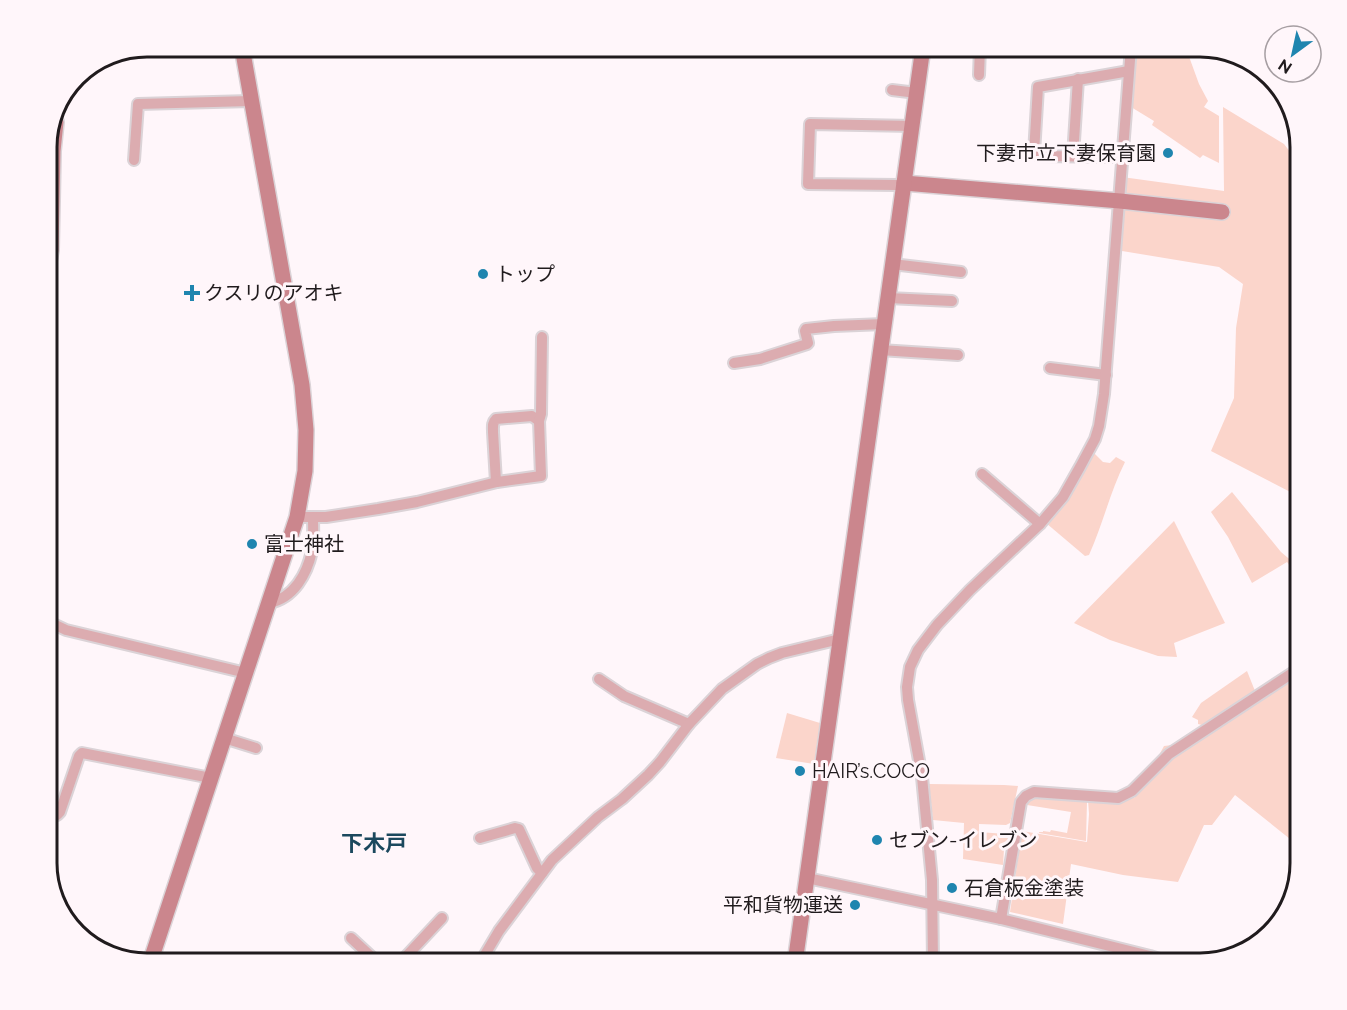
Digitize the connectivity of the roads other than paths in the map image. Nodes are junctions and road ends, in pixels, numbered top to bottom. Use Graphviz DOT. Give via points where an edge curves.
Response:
graph roads {
  1 [pos="244,57"];
  2 [pos="922,57"];
  3 [pos="980,57"];
  4 [pos="1130,57"];
  5 [pos="1129,71"];
  6 [pos="979,75"];
  7 [pos="1078,79"];
  8 [pos="892,90"];
  9 [pos="917,93"];
  10 [pos="251,101"];
  11 [pos="913,126"];
  12 [pos="1074,156"];
  13 [pos="1123,157"];
  14 [pos="134,160"];
  15 [pos="904,183"];
  16 [pos="1120,201"];
  17 [pos="1222,212"];
  18 [pos="892,264"];
  19 [pos="961,272"];
  20 [pos="888,298"];
  21 [pos="952,302"];
  22 [pos="884,324"];
  23 [pos="542,337"];
  24 [pos="880,350"];
  25 [pos="958,355"];
  26 [pos="734,363"];
  27 [pos="1050,368"];
  28 [pos="1106,375"];
  29 [pos="539,421"];
  30 [pos="982,474"];
  31 [pos="496,482"];
  32 [pos="297,517"];
  33 [pos="313,517"];
  34 [pos="1041,524"];
  35 [pos="269,603"];
  36 [pos="57,626"];
  37 [pos="840,639"];
  38 [pos="246,673"];
  39 [pos="1290,675"];
  40 [pos="599,679"];
  41 [pos="689,724"];
  42 [pos="225,738"];
  43 [pos="256,748"];
  44 [pos="211,778"];
  45 [pos="57,815"];
  46 [pos="480,838"];
  47 [pos="542,873"];
  48 [pos="807,878"];
  49 [pos="933,904"];
  50 [pos="442,918"];
  51 [pos="1000,919"];
  52 [pos="351,938"];
  53 [pos="153,953"];
  54 [pos="367,953"];
  55 [pos="409,953"];
  56 [pos="486,953"];
  57 [pos="796,953"];
  58 [pos="933,953"];
  59 [pos="1138,953"];
  1 -- 10 [label="street"];
  2 -- 9 [label="street"];
  3 -- 6 [label="street"];
  4 -- 5 [label="street"];
  5 -- 7 [label="street"];
  5 -- 13 [label="street"];
  7 -- 12 [label="street"];
  7 -- 12 [label="street" via="1038,87 1034,153"];
  8 -- 9 [label="street"];
  9 -- 11 [label="street"];
  10 -- 14 [label="street" via="138,104"];
  10 -- 32 [label="street" via="302,385 305,471"];
  11 -- 15 [label="street"];
  11 -- 15 [label="street" via="810,124 808,184"];
  12 -- 13 [label="street"];
  13 -- 16 [label="street"];
  15 -- 16 [label="street"];
  15 -- 18 [label="street"];
  16 -- 17 [label="street"];
  16 -- 28 [label="street"];
  18 -- 19 [label="street"];
  18 -- 20 [label="street"];
  20 -- 21 [label="street"];
  20 -- 22 [label="street"];
  22 -- 24 [label="street"];
  22 -- 26 [label="street" via="806,328 807,344"];
  23 -- 29 [label="street"];
  24 -- 25 [label="street"];
  24 -- 37 [label="street"];
  27 -- 28 [label="street"];
  28 -- 34 [label="street" via="1095,439 1063,497"];
  29 -- 31 [label="street" via="541,476"];
  29 -- 31 [label="street" via="532,416 494,421"];
  30 -- 34 [label="street"];
  31 -- 33 [label="street" via="417,502"];
  32 -- 33 [label="street"];
  32 -- 35 [label="street"];
  33 -- 35 [label="street" via="312,551 302,579 288,595"];
  34 -- 49 [label="street" via="943,619 924,641 910,667 908,700 922,777"];
  35 -- 38 [label="street"];
  36 -- 38 [label="street"];
  37 -- 41 [label="street" via="782,653 757,664 722,689"];
  37 -- 48 [label="street"];
  38 -- 42 [label="street"];
  39 -- 51 [label="street" via="1168,754 1132,791 1118,798 1034,792 1026,796 1021,802"];
  40 -- 41 [label="street" via="624,696"];
  41 -- 47 [label="street" via="648,775 598,817"];
  42 -- 43 [label="street"];
  42 -- 44 [label="street"];
  44 -- 45 [label="street" via="82,753"];
  44 -- 53 [label="street"];
  46 -- 47 [label="street" via="519,829"];
  47 -- 56 [label="street"];
  48 -- 49 [label="street"];
  48 -- 57 [label="street"];
  49 -- 51 [label="street"];
  49 -- 58 [label="street"];
  50 -- 55 [label="street"];
  51 -- 59 [label="street"];
  52 -- 54 [label="street"];
}
